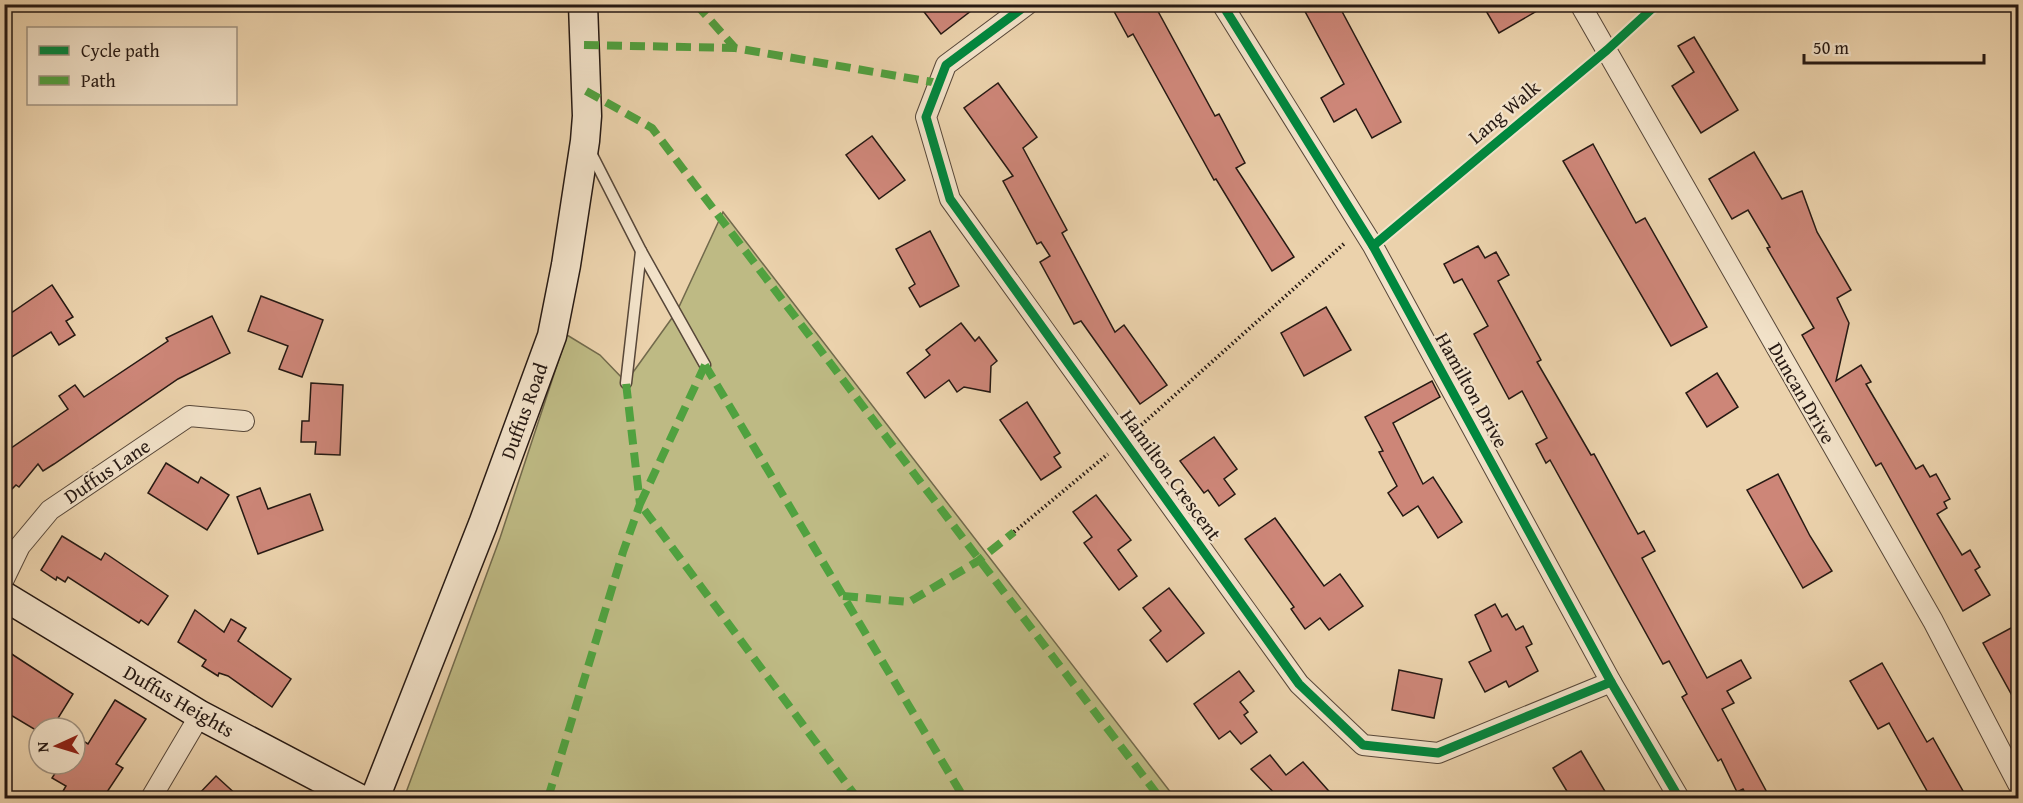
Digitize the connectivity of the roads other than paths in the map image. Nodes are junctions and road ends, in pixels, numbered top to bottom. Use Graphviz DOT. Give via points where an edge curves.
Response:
graph roads {
  1 [pos="583,4"];
  2 [pos="1028,4"];
  3 [pos="1222,4"];
  4 [pos="1580,4"];
  5 [pos="585,141"];
  6 [pos="641,251"];
  7 [pos="705,365"];
  8 [pos="626,383"];
  9 [pos="244,421"];
  10 [pos="4,579"];
  11 [pos="4,596"];
  12 [pos="1611,682"];
  13 [pos="200,715"];
  14 [pos="2019,784"];
  15 [pos="151,798"];
  16 [pos="358,798"];
  17 [pos="375,798"];
  18 [pos="1679,798"];
  1 -- 5 [label="main road, Duffus Road"];
  2 -- 12 [label="street, Hamilton Crescent" via="946,65 926,117 950,199 1299,684 1363,745 1438,753"];
  3 -- 12 [label="street, Hamilton Drive" via="1362,228"];
  4 -- 14 [label="street, Duncan Drive" via="1933,621"];
  5 -- 6 [label="lane"];
  5 -- 17 [label="main road, Duffus Road" via="552,336"];
  6 -- 7 [label="lane"];
  6 -- 8 [label="lane"];
  9 -- 10 [label="street, Duffus Lane" via="189,416 50,510 20,546"];
  11 -- 13 [label="main road, Duffus Heights"];
  12 -- 18 [label="street, Hamilton Drive"];
  13 -- 15 [label="street"];
  13 -- 16 [label="main road, Duffus Heights"];
}
